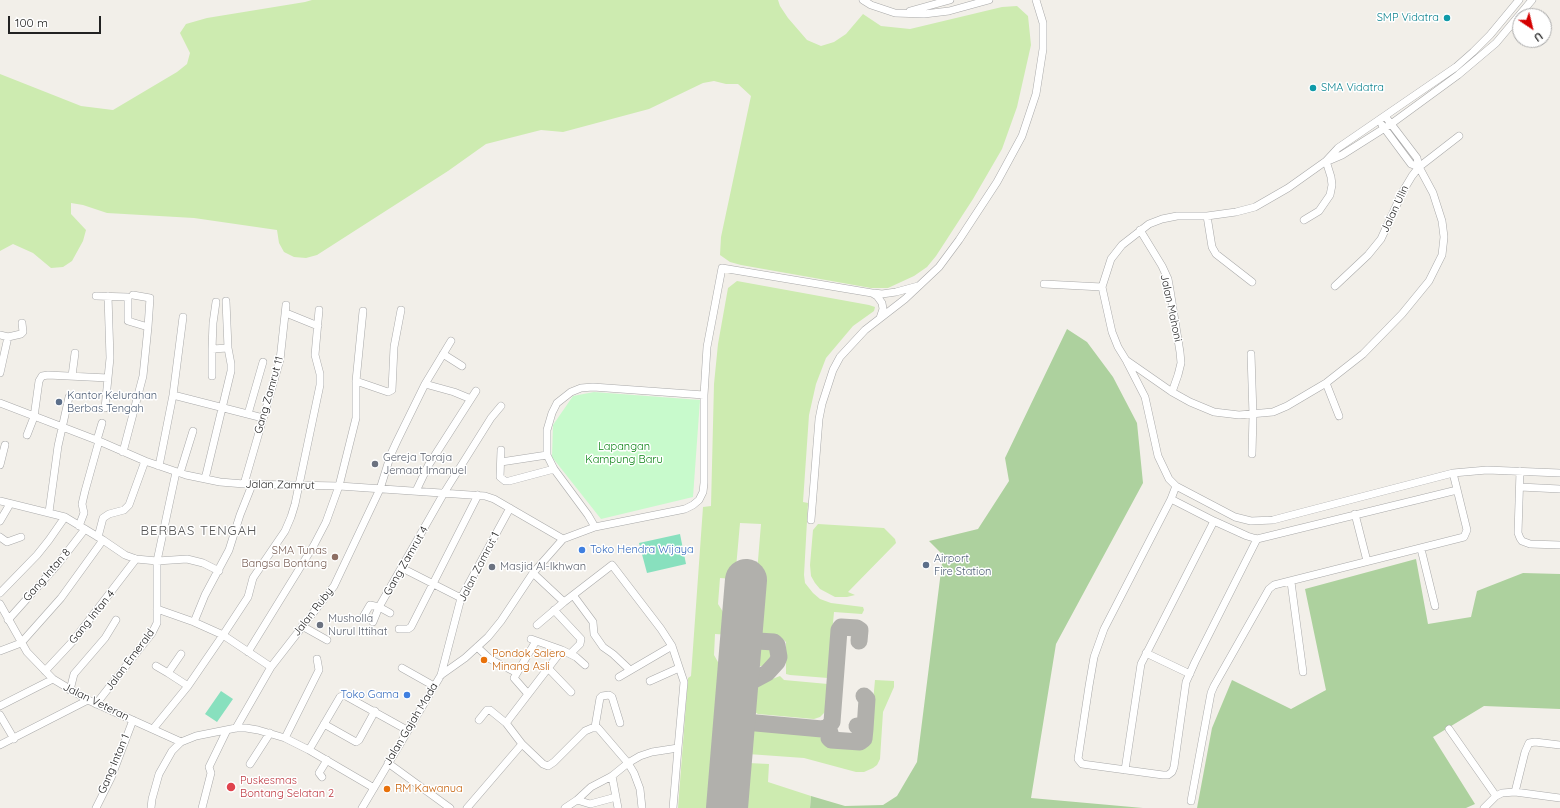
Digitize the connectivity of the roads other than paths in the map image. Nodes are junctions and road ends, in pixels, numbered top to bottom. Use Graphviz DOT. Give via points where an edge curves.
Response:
graph roads {
  1 [pos="863,0"];
  2 [pos="950,0"];
  3 [pos="989,0"];
  4 [pos="1036,0"];
  5 [pos="1519,0"];
  6 [pos="1532,0"];
  7 [pos="906,13"];
  8 [pos="1385,116"];
  9 [pos="1378,120"];
  10 [pos="1388,126"];
  11 [pos="1459,136"];
  12 [pos="1326,161"];
  13 [pos="1419,167"];
  14 [pos="1207,216"];
  15 [pos="1304,220"];
  16 [pos="1140,230"];
  17 [pos="1252,282"];
  18 [pos="922,284"];
  19 [pos="1044,284"];
  20 [pos="1335,286"];
  21 [pos="1102,287"];
  22 [pos="872,293"];
  23 [pos="96,296"];
  24 [pos="108,296"];
  25 [pos="133,296"];
  26 [pos="226,301"];
  27 [pos="216,302"];
  28 [pos="286,305"];
  29 [pos="319,310"];
  30 [pos="401,310"];
  31 [pos="363,311"];
  32 [pos="286,313"];
  33 [pos="183,317"];
  34 [pos="880,318"];
  35 [pos="22,323"];
  36 [pos="318,326"];
  37 [pos="148,327"];
  38 [pos="0,335"];
  39 [pos="8,337"];
  40 [pos="451,341"];
  41 [pos="228,348"];
  42 [pos="212,349"];
  43 [pos="75,353"];
  44 [pos="443,354"];
  45 [pos="1251,354"];
  46 [pos="1126,360"];
  47 [pos="263,362"];
  48 [pos="462,366"];
  49 [pos="0,373"];
  50 [pos="1147,374"];
  51 [pos="72,376"];
  52 [pos="212,376"];
  53 [pos="108,378"];
  54 [pos="356,381"];
  55 [pos="1326,383"];
  56 [pos="425,384"];
  57 [pos="1139,384"];
  58 [pos="476,392"];
  59 [pos="1172,392"];
  60 [pos="173,395"];
  61 [pos="704,395"];
  62 [pos="69,397"];
  63 [pos="471,399"];
  64 [pos="0,403"];
  65 [pos="501,406"];
  66 [pos="105,408"];
  67 [pos="223,408"];
  68 [pos="248,414"];
  69 [pos="1253,415"];
  70 [pos="1339,416"];
  71 [pos="34,417"];
  72 [pos="263,418"];
  73 [pos="102,423"];
  74 [pos="63,427"];
  75 [pos="193,431"];
  76 [pos="27,435"];
  77 [pos="98,441"];
  78 [pos="5,445"];
  79 [pos="501,450"];
  80 [pos="123,452"];
  81 [pos="1252,454"];
  82 [pos="547,455"];
  83 [pos="144,461"];
  84 [pos="501,462"];
  85 [pos="0,465"];
  86 [pos="158,466"];
  87 [pos="554,469"];
  88 [pos="1520,471"];
  89 [pos="178,472"];
  90 [pos="1453,473"];
  91 [pos="1560,473"];
  92 [pos="205,479"];
  93 [pos="244,484"];
  94 [pos="252,485"];
  95 [pos="299,485"];
  96 [pos="339,486"];
  97 [pos="1176,486"];
  98 [pos="1520,487"];
  99 [pos="380,489"];
  100 [pos="1560,489"];
  101 [pos="1457,490"];
  102 [pos="416,491"];
  103 [pos="444,493"];
  104 [pos="478,495"];
  105 [pos="1171,499"];
  106 [pos="0,501"];
  107 [pos="10,504"];
  108 [pos="510,508"];
  109 [pos="49,512"];
  110 [pos="1355,514"];
  111 [pos="65,517"];
  112 [pos="811,520"];
  113 [pos="0,521"];
  114 [pos="1214,521"];
  115 [pos="82,527"];
  116 [pos="595,527"];
  117 [pos="0,537"];
  118 [pos="21,537"];
  119 [pos="1257,538"];
  120 [pos="101,539"];
  121 [pos="563,539"];
  122 [pos="1560,545"];
  123 [pos="1421,549"];
  124 [pos="136,559"];
  125 [pos="157,561"];
  126 [pos="1367,561"];
  127 [pos="402,568"];
  128 [pos="219,570"];
  129 [pos="533,573"];
  130 [pos="1291,582"];
  131 [pos="434,584"];
  132 [pos="0,593"];
  133 [pos="573,595"];
  134 [pos="461,598"];
  135 [pos="564,602"];
  136 [pos="0,604"];
  137 [pos="1435,606"];
  138 [pos="379,608"];
  139 [pos="157,609"];
  140 [pos="554,610"];
  141 [pos="390,613"];
  142 [pos="363,617"];
  143 [pos="5,619"];
  144 [pos="116,620"];
  145 [pos="194,622"];
  146 [pos="373,622"];
  147 [pos="537,625"];
  148 [pos="302,626"];
  149 [pos="399,629"];
  150 [pos="223,635"];
  151 [pos="595,636"];
  152 [pos="327,640"];
  153 [pos="581,640"];
  154 [pos="21,643"];
  155 [pos="672,646"];
  156 [pos="477,647"];
  157 [pos="562,650"];
  158 [pos="0,651"];
  159 [pos="248,652"];
  160 [pos="181,654"];
  161 [pos="571,654"];
  162 [pos="1146,654"];
  163 [pos="317,659"];
  164 [pos="585,665"];
  165 [pos="156,666"];
  166 [pos="270,667"];
  167 [pos="402,668"];
  168 [pos="548,668"];
  169 [pos="679,668"];
  170 [pos="630,670"];
  171 [pos="45,672"];
  172 [pos="1304,672"];
  173 [pos="168,673"];
  174 [pos="517,673"];
  175 [pos="441,674"];
  176 [pos="1190,674"];
  177 [pos="618,677"];
  178 [pos="53,680"];
  179 [pos="650,681"];
  180 [pos="188,686"];
  181 [pos="434,686"];
  182 [pos="70,690"];
  183 [pos="571,692"];
  184 [pos="528,694"];
  185 [pos="88,700"];
  186 [pos="96,704"];
  187 [pos="0,706"];
  188 [pos="375,712"];
  189 [pos="0,715"];
  190 [pos="133,720"];
  191 [pos="479,720"];
  192 [pos="620,723"];
  193 [pos="324,724"];
  194 [pos="506,724"];
  195 [pos="595,727"];
  196 [pos="236,728"];
  197 [pos="153,729"];
  198 [pos="1448,729"];
  199 [pos="227,730"];
  200 [pos="407,730"];
  201 [pos="270,733"];
  202 [pos="285,738"];
  203 [pos="14,739"];
  204 [pos="181,742"];
  205 [pos="522,744"];
  206 [pos="0,745"];
  207 [pos="1560,746"];
  208 [pos="678,748"];
  209 [pos="309,750"];
  210 [pos="327,760"];
  211 [pos="388,762"];
  212 [pos="628,763"];
  213 [pos="250,764"];
  214 [pos="1125,770"];
  215 [pos="612,776"];
  216 [pos="322,777"];
  217 [pos="374,788"];
  218 [pos="1515,792"];
  219 [pos="1496,796"];
  220 [pos="616,798"];
  221 [pos="1560,798"];
  222 [pos="577,800"];
  223 [pos="442,802"];
  224 [pos="1191,802"];
  225 [pos="96,808"];
  226 [pos="151,808"];
  227 [pos="202,808"];
  228 [pos="362,808"];
  229 [pos="437,808"];
  230 [pos="450,808"];
  231 [pos="467,808"];
  232 [pos="565,808"];
  233 [pos="618,808"];
  234 [pos="642,808"];
  235 [pos="673,808"];
  236 [pos="1484,808"];
  1 -- 7 [label="street" via="895,13"];
  2 -- 7 [label="street"];
  3 -- 7 [label="street" via="949,11"];
  4 -- 18 [label="street" via="1043,23 1043,49 1036,94 1022,136 997,182 959,240 939,267"];
  5 -- 8 [label="street" via="1473,52 1440,79"];
  6 -- 10 [label="street" via="1496,43 1458,75"];
  8 -- 9 [label="street"];
  8 -- 10 [label="street"];
  9 -- 10 [label="street"];
  9 -- 12 [label="street" via="1338,148"];
  10 -- 12 [label="street" via="1342,155"];
  10 -- 13 [label="street" via="1417,158"];
  11 -- 13 [label="street, Jalan Ulin"];
  12 -- 14 [label="street" via="1255,207"];
  12 -- 15 [label="street" via="1331,181 1330,195 1319,211"];
  13 -- 20 [label="street, Jalan Ulin" via="1406,183 1386,229 1375,247"];
  13 -- 55 [label="street" via="1433,193 1442,221 1442,255 1429,281 1402,314 1363,354"];
  14 -- 16 [label="street" via="1162,219"];
  14 -- 17 [label="street" via="1212,247 1216,254"];
  16 -- 21 [label="street" via="1122,245 1111,259"];
  16 -- 59 [label="street, Jalan Mahoni" via="1168,279 1180,352 1178,375"];
  18 -- 22 [label="street" via="896,292"];
  18 -- 34 [label="street"];
  19 -- 21 [label="street"];
  21 -- 46 [label="street" via="1112,332"];
  22 -- 34 [label="street" via="882,303"];
  22 -- 61 [label="street" via="722,268 707,347"];
  23 -- 24 [label="street"];
  24 -- 37 [label="street" via="128,297 128,321"];
  24 -- 53 [label="street"];
  25 -- 37 [label="street" via="150,298"];
  26 -- 41 [label="street"];
  27 -- 42 [label="street" via="212,323"];
  28 -- 32 [label="street, Gang Zamrut 11"];
  29 -- 36 [label="street"];
  30 -- 54 [label="street" via="394,347 392,390 388,392"];
  31 -- 54 [label="street"];
  32 -- 36 [label="street"];
  32 -- 72 [label="street, Gang Zamrut 11" via="280,360"];
  33 -- 60 [label="street"];
  34 -- 112 [label="street" via="840,357 832,370 819,419"];
  35 -- 39 [label="street" via="22,333"];
  36 -- 95 [label="street" via="315,355 320,385"];
  37 -- 80 [label="street" via="143,376"];
  38 -- 39 [label="street"];
  39 -- 49 [label="street"];
  40 -- 44 [label="street, Jalan Ruby"];
  41 -- 42 [label="street"];
  41 -- 67 [label="street" via="231,371"];
  42 -- 52 [label="street"];
  43 -- 51 [label="street"];
  44 -- 48 [label="street"];
  44 -- 56 [label="street, Jalan Ruby"];
  45 -- 69 [label="street"];
  46 -- 50 [label="street"];
  46 -- 57 [label="street"];
  47 -- 68 [label="street"];
  50 -- 57 [label="street"];
  50 -- 59 [label="street"];
  51 -- 53 [label="street"];
  51 -- 71 [label="street" via="42,376 39,380"];
  53 -- 66 [label="street"];
  54 -- 96 [label="street" via="356,418"];
  55 -- 69 [label="street" via="1287,406 1273,412"];
  55 -- 70 [label="street"];
  56 -- 63 [label="street"];
  56 -- 99 [label="street, Jalan Ruby" via="394,448"];
  57 -- 97 [label="street" via="1147,404 1161,466 1168,479"];
  58 -- 63 [label="street"];
  59 -- 69 [label="street" via="1214,412"];
  60 -- 67 [label="street"];
  60 -- 86 [label="street"];
  61 -- 82 [label="street" via="593,387 570,392 557,403 552,413 547,430"];
  61 -- 116 [label="street" via="704,483 699,500 685,509"];
  62 -- 74 [label="street"];
  63 -- 102 [label="street" via="428,466"];
  64 -- 71 [label="street, Jalan Zamrut"];
  65 -- 103 [label="street, Gang Zamrut 4"];
  67 -- 68 [label="street"];
  67 -- 92 [label="street"];
  68 -- 72 [label="street"];
  69 -- 81 [label="street"];
  71 -- 74 [label="street, Jalan Zamrut"];
  71 -- 76 [label="street"];
  72 -- 93 [label="street, Gang Zamrut 11"];
  73 -- 77 [label="street"];
  74 -- 77 [label="street, Jalan Zamrut"];
  74 -- 109 [label="street" via="56,454"];
  75 -- 89 [label="street, Jalan Emerald"];
  77 -- 80 [label="street, Jalan Zamrut"];
  77 -- 115 [label="street" via="82,504"];
  78 -- 85 [label="street"];
  79 -- 84 [label="street"];
  80 -- 83 [label="street, Jalan Zamrut"];
  82 -- 84 [label="street"];
  82 -- 87 [label="street"];
  83 -- 86 [label="street, Jalan Zamrut"];
  83 -- 120 [label="street" via="129,505 124,510 103,518"];
  84 -- 87 [label="street" via="500,477 507,481"];
  86 -- 89 [label="street, Jalan Zamrut"];
  87 -- 116 [label="street"];
  88 -- 90 [label="street"];
  88 -- 91 [label="street"];
  88 -- 98 [label="street"];
  89 -- 92 [label="street, Jalan Zamrut"];
  89 -- 125 [label="street, Jalan Emerald"];
  90 -- 97 [label="street" via="1261,521 1236,517"];
  90 -- 101 [label="street"];
  92 -- 93 [label="street, Jalan Zamrut"];
  93 -- 94 [label="street, Jalan Zamrut"];
  94 -- 95 [label="street, Jalan Zamrut"];
  94 -- 128 [label="street" via="229,550"];
  95 -- 96 [label="street, Jalan Zamrut"];
  95 -- 150 [label="street" via="285,531 253,578 248,597"];
  96 -- 99 [label="street, Jalan Zamrut"];
  96 -- 159 [label="street" via="326,522 314,545"];
  97 -- 105 [label="street"];
  98 -- 100 [label="street"];
  98 -- 122 [label="street" via="1518,533 1522,541 1530,544"];
  99 -- 102 [label="street, Jalan Zamrut"];
  99 -- 148 [label="street, Jalan Ruby" via="334,586"];
  101 -- 110 [label="street"];
  101 -- 123 [label="street" via="1466,535 1460,539"];
  102 -- 103 [label="street, Jalan Zamrut"];
  103 -- 104 [label="street, Jalan Zamrut"];
  103 -- 127 [label="street, Gang Zamrut 4"];
  104 -- 108 [label="street, Jalan Zamrut" via="494,499"];
  104 -- 131 [label="street"];
  105 -- 114 [label="street"];
  105 -- 214 [label="street" via="1104,629 1090,674 1079,762"];
  106 -- 107 [label="street"];
  107 -- 109 [label="street"];
  107 -- 113 [label="street"];
  108 -- 121 [label="street, Jalan Zamrut"];
  108 -- 134 [label="street, Jalan Zamrut 1"];
  109 -- 111 [label="street"];
  110 -- 119 [label="street"];
  110 -- 126 [label="street"];
  111 -- 115 [label="street"];
  111 -- 132 [label="street" via="37,555"];
  114 -- 119 [label="street"];
  114 -- 162 [label="street"];
  115 -- 120 [label="street"];
  115 -- 143 [label="street, Gang Intan 8" via="58,564"];
  116 -- 121 [label="street"];
  117 -- 118 [label="street" via="6,542"];
  119 -- 176 [label="street"];
  120 -- 124 [label="street"];
  120 -- 154 [label="street" via="61,598"];
  121 -- 129 [label="street, Jalan Gajah Mada"];
  123 -- 126 [label="street"];
  123 -- 137 [label="street"];
  124 -- 125 [label="street"];
  124 -- 171 [label="street, Gang Intan 4" via="73,641"];
  125 -- 128 [label="street" via="187,559"];
  125 -- 139 [label="street, Jalan Emerald"];
  126 -- 130 [label="street"];
  127 -- 131 [label="street"];
  127 -- 138 [label="street, Gang Zamrut 4"];
  128 -- 145 [label="street"];
  129 -- 135 [label="street"];
  129 -- 156 [label="street, Jalan Gajah Mada" via="502,621"];
  130 -- 172 [label="street"];
  130 -- 224 [label="street" via="1274,585 1269,589 1214,686 1207,709"];
  131 -- 134 [label="street"];
  131 -- 149 [label="street" via="411,627 408,630"];
  133 -- 135 [label="street"];
  133 -- 151 [label="street" via="593,622"];
  133 -- 155 [label="street" via="612,565"];
  134 -- 175 [label="street, Jalan Zamrut 1"];
  135 -- 140 [label="street"];
  136 -- 143 [label="street, Jalan Veteran"];
  138 -- 141 [label="street"];
  138 -- 142 [label="street, Gang Zamrut 4" via="370,605"];
  138 -- 146 [label="street"];
  139 -- 145 [label="street"];
  139 -- 186 [label="street, Jalan Emerald" via="157,623 152,633"];
  140 -- 147 [label="street"];
  140 -- 153 [label="street"];
  143 -- 154 [label="street, Jalan Veteran"];
  144 -- 182 [label="street" via="105,638 74,674"];
  145 -- 150 [label="street"];
  148 -- 152 [label="street"];
  148 -- 166 [label="street, Jalan Ruby"];
  150 -- 159 [label="street"];
  150 -- 180 [label="street"];
  151 -- 153 [label="street"];
  151 -- 170 [label="street" via="603,647"];
  153 -- 161 [label="street"];
  154 -- 158 [label="street"];
  154 -- 171 [label="street, Jalan Veteran"];
  155 -- 169 [label="street"];
  155 -- 170 [label="street"];
  156 -- 174 [label="street" via="490,659"];
  156 -- 175 [label="street, Jalan Gajah Mada"];
  157 -- 161 [label="street"];
  157 -- 168 [label="street"];
  157 -- 174 [label="street" via="533,640"];
  159 -- 166 [label="street"];
  160 -- 173 [label="street"];
  161 -- 164 [label="street"];
  162 -- 176 [label="street"];
  162 -- 214 [label="street" via="1139,673"];
  163 -- 202 [label="street" via="319,670"];
  165 -- 173 [label="street"];
  166 -- 196 [label="street, Jalan Ruby"];
  167 -- 181 [label="street"];
  168 -- 183 [label="street"];
  168 -- 184 [label="street"];
  169 -- 179 [label="street"];
  169 -- 208 [label="street" via="684,682"];
  170 -- 177 [label="street"];
  171 -- 178 [label="street, Jalan Veteran"];
  173 -- 180 [label="street"];
  174 -- 184 [label="street" via="514,678"];
  175 -- 181 [label="street, Jalan Gajah Mada"];
  176 -- 214 [label="street" via="1186,682 1172,772 1163,775"];
  178 -- 182 [label="street, Jalan Veteran"];
  178 -- 187 [label="street"];
  180 -- 197 [label="street"];
  181 -- 200 [label="street, Jalan Gajah Mada"];
  182 -- 185 [label="street, Jalan Veteran"];
  184 -- 194 [label="street"];
  185 -- 186 [label="street, Jalan Veteran"];
  185 -- 203 [label="street"];
  186 -- 190 [label="street, Jalan Veteran"];
  188 -- 193 [label="street" via="344,694"];
  188 -- 193 [label="street" via="356,742"];
  188 -- 200 [label="street"];
  189 -- 203 [label="street"];
  190 -- 197 [label="street, Jalan Veteran"];
  190 -- 225 [label="street, Gang Intan 1" via="111,778"];
  191 -- 194 [label="street" via="488,710"];
  192 -- 195 [label="street" via="612,697 602,696"];
  193 -- 209 [label="street"];
  194 -- 205 [label="street"];
  195 -- 205 [label="street" via="585,731 548,766"];
  195 -- 212 [label="street" via="601,730"];
  196 -- 199 [label="street"];
  196 -- 201 [label="street"];
  197 -- 204 [label="street, Jalan Veteran"];
  198 -- 219 [label="street"];
  199 -- 204 [label="street" via="196,736"];
  199 -- 227 [label="street" via="209,768 211,772"];
  200 -- 211 [label="street, Jalan Gajah Mada"];
  201 -- 202 [label="street"];
  201 -- 213 [label="street"];
  202 -- 209 [label="street"];
  203 -- 206 [label="street"];
  204 -- 226 [label="street" via="164,764 153,793"];
  205 -- 231 [label="street"];
  207 -- 218 [label="street" via="1529,743"];
  208 -- 212 [label="street" via="645,754"];
  208 -- 235 [label="street"];
  209 -- 210 [label="street"];
  210 -- 216 [label="street" via="319,773"];
  210 -- 217 [label="street"];
  211 -- 217 [label="street, Jalan Gajah Mada"];
  211 -- 223 [label="street"];
  212 -- 215 [label="street"];
  212 -- 234 [label="street" via="640,789"];
  215 -- 220 [label="street"];
  215 -- 222 [label="street" via="591,787"];
  217 -- 228 [label="street, Jalan Gajah Mada"];
  218 -- 219 [label="street"];
  218 -- 221 [label="street"];
  219 -- 236 [label="street"];
  220 -- 222 [label="street" via="590,804"];
  220 -- 233 [label="street"];
  222 -- 232 [label="street"];
  223 -- 229 [label="street"];
  223 -- 230 [label="street"];
}
